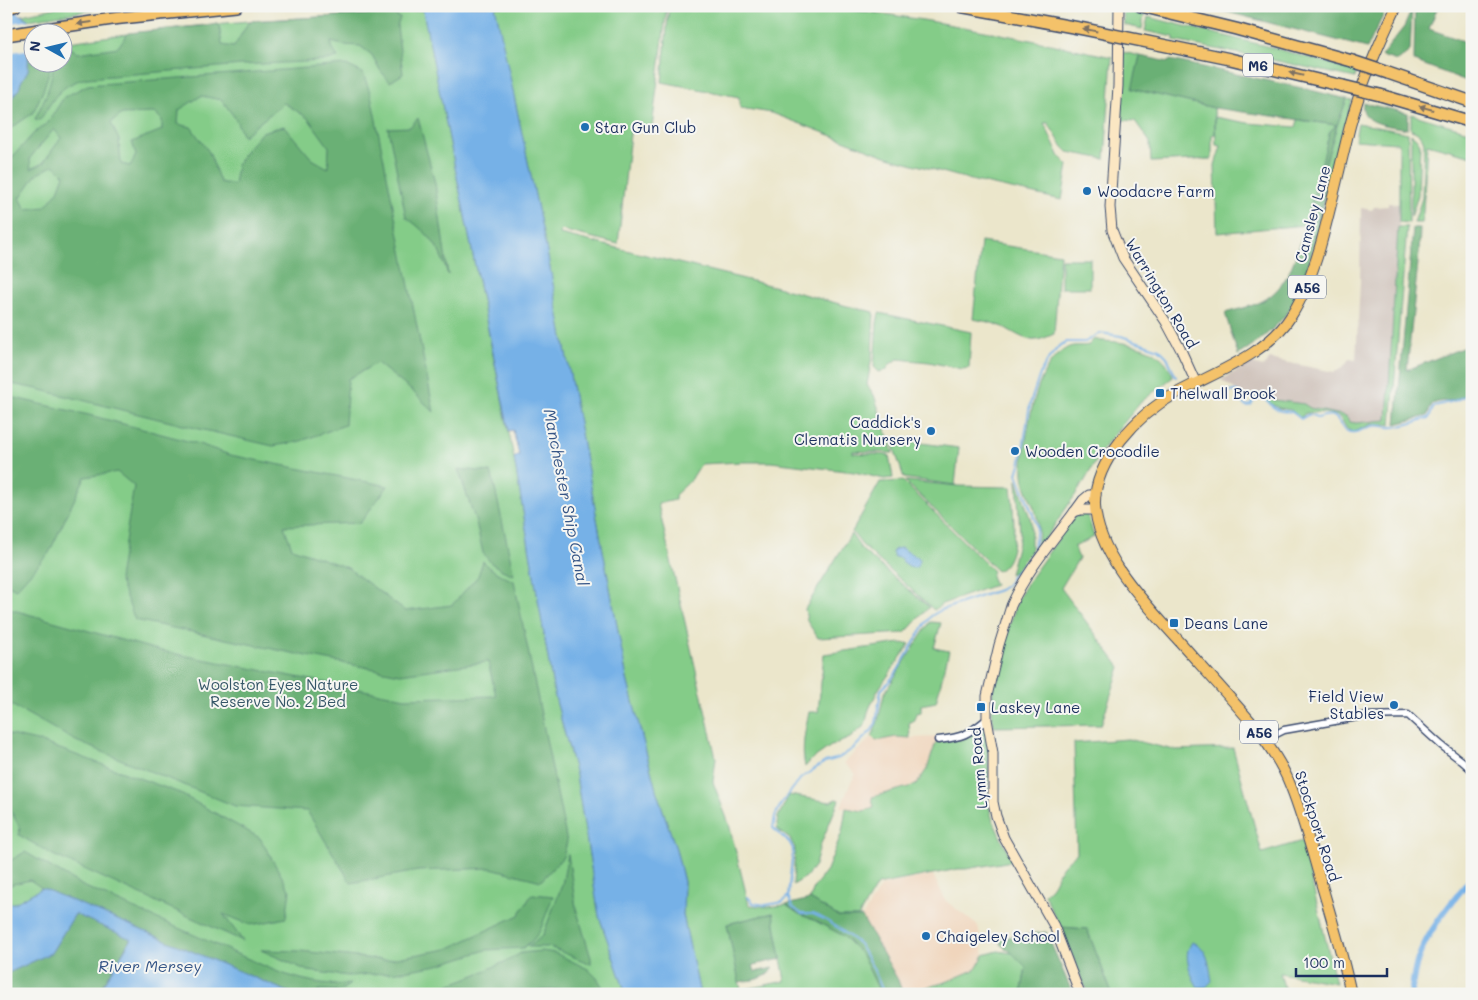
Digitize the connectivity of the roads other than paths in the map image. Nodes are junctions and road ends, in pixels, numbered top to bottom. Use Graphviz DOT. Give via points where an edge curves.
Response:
graph roads {
  1 [pos="15,6"];
  2 [pos="236,6"];
  3 [pos="959,6"];
  4 [pos="1119,6"];
  5 [pos="1141,6"];
  6 [pos="1397,6"];
  7 [pos="6,8"];
  8 [pos="72,25"];
  9 [pos="22,32"];
  10 [pos="6,35"];
  11 [pos="22,39"];
  12 [pos="6,42"];
  13 [pos="1472,102"];
  14 [pos="1472,122"];
  15 [pos="1196,383"];
  16 [pos="1096,495"];
  17 [pos="1095,510"];
  18 [pos="1074,512"];
  19 [pos="987,719"];
  20 [pos="938,740"];
  21 [pos="1266,740"];
  22 [pos="1472,770"];
  23 [pos="1080,994"];
  24 [pos="1351,994"];
  1 -- 7 [label="highway"];
  2 -- 8 [label="highway, one-way"];
  14 -- 3 [label="highway, M6, one-way, bridge" via="1380,95 1230,58"];
  4 -- 15 [label="main road, Warrington Road" via="1118,86 1110,207 1112,230 1123,258 1166,322"];
  5 -- 13 [label="highway, M6, bridge" via="1352,61"];
  6 -- 15 [label="main road, Camsley Lane / A56" via="1365,79 1309,283 1291,318 1258,349 1236,364"];
  9 -- 10 [label="highway"];
  11 -- 12 [label="highway"];
  15 -- 16 [label="main road, Stockport Road / A56" via="1162,402 1136,423 1104,466"];
  16 -- 17 [label="main road, Stockport Road / A56"];
  16 -- 18 [label="main road, Lymm Road" via="1086,497"];
  17 -- 18 [label="main road"];
  17 -- 21 [label="main road, Stockport Road / A56" via="1107,547 1128,583"];
  18 -- 19 [label="main road, Lymm Road" via="1016,594 990,679"];
  19 -- 20 [label="street" via="971,732"];
  19 -- 23 [label="main road, Lymm Road" via="993,753 996,816 1004,838 1054,926"];
  21 -- 22 [label="street" via="1284,730 1363,716 1408,715"];
  21 -- 24 [label="main road, Stockport Road / A56" via="1291,786 1340,945"];
}
